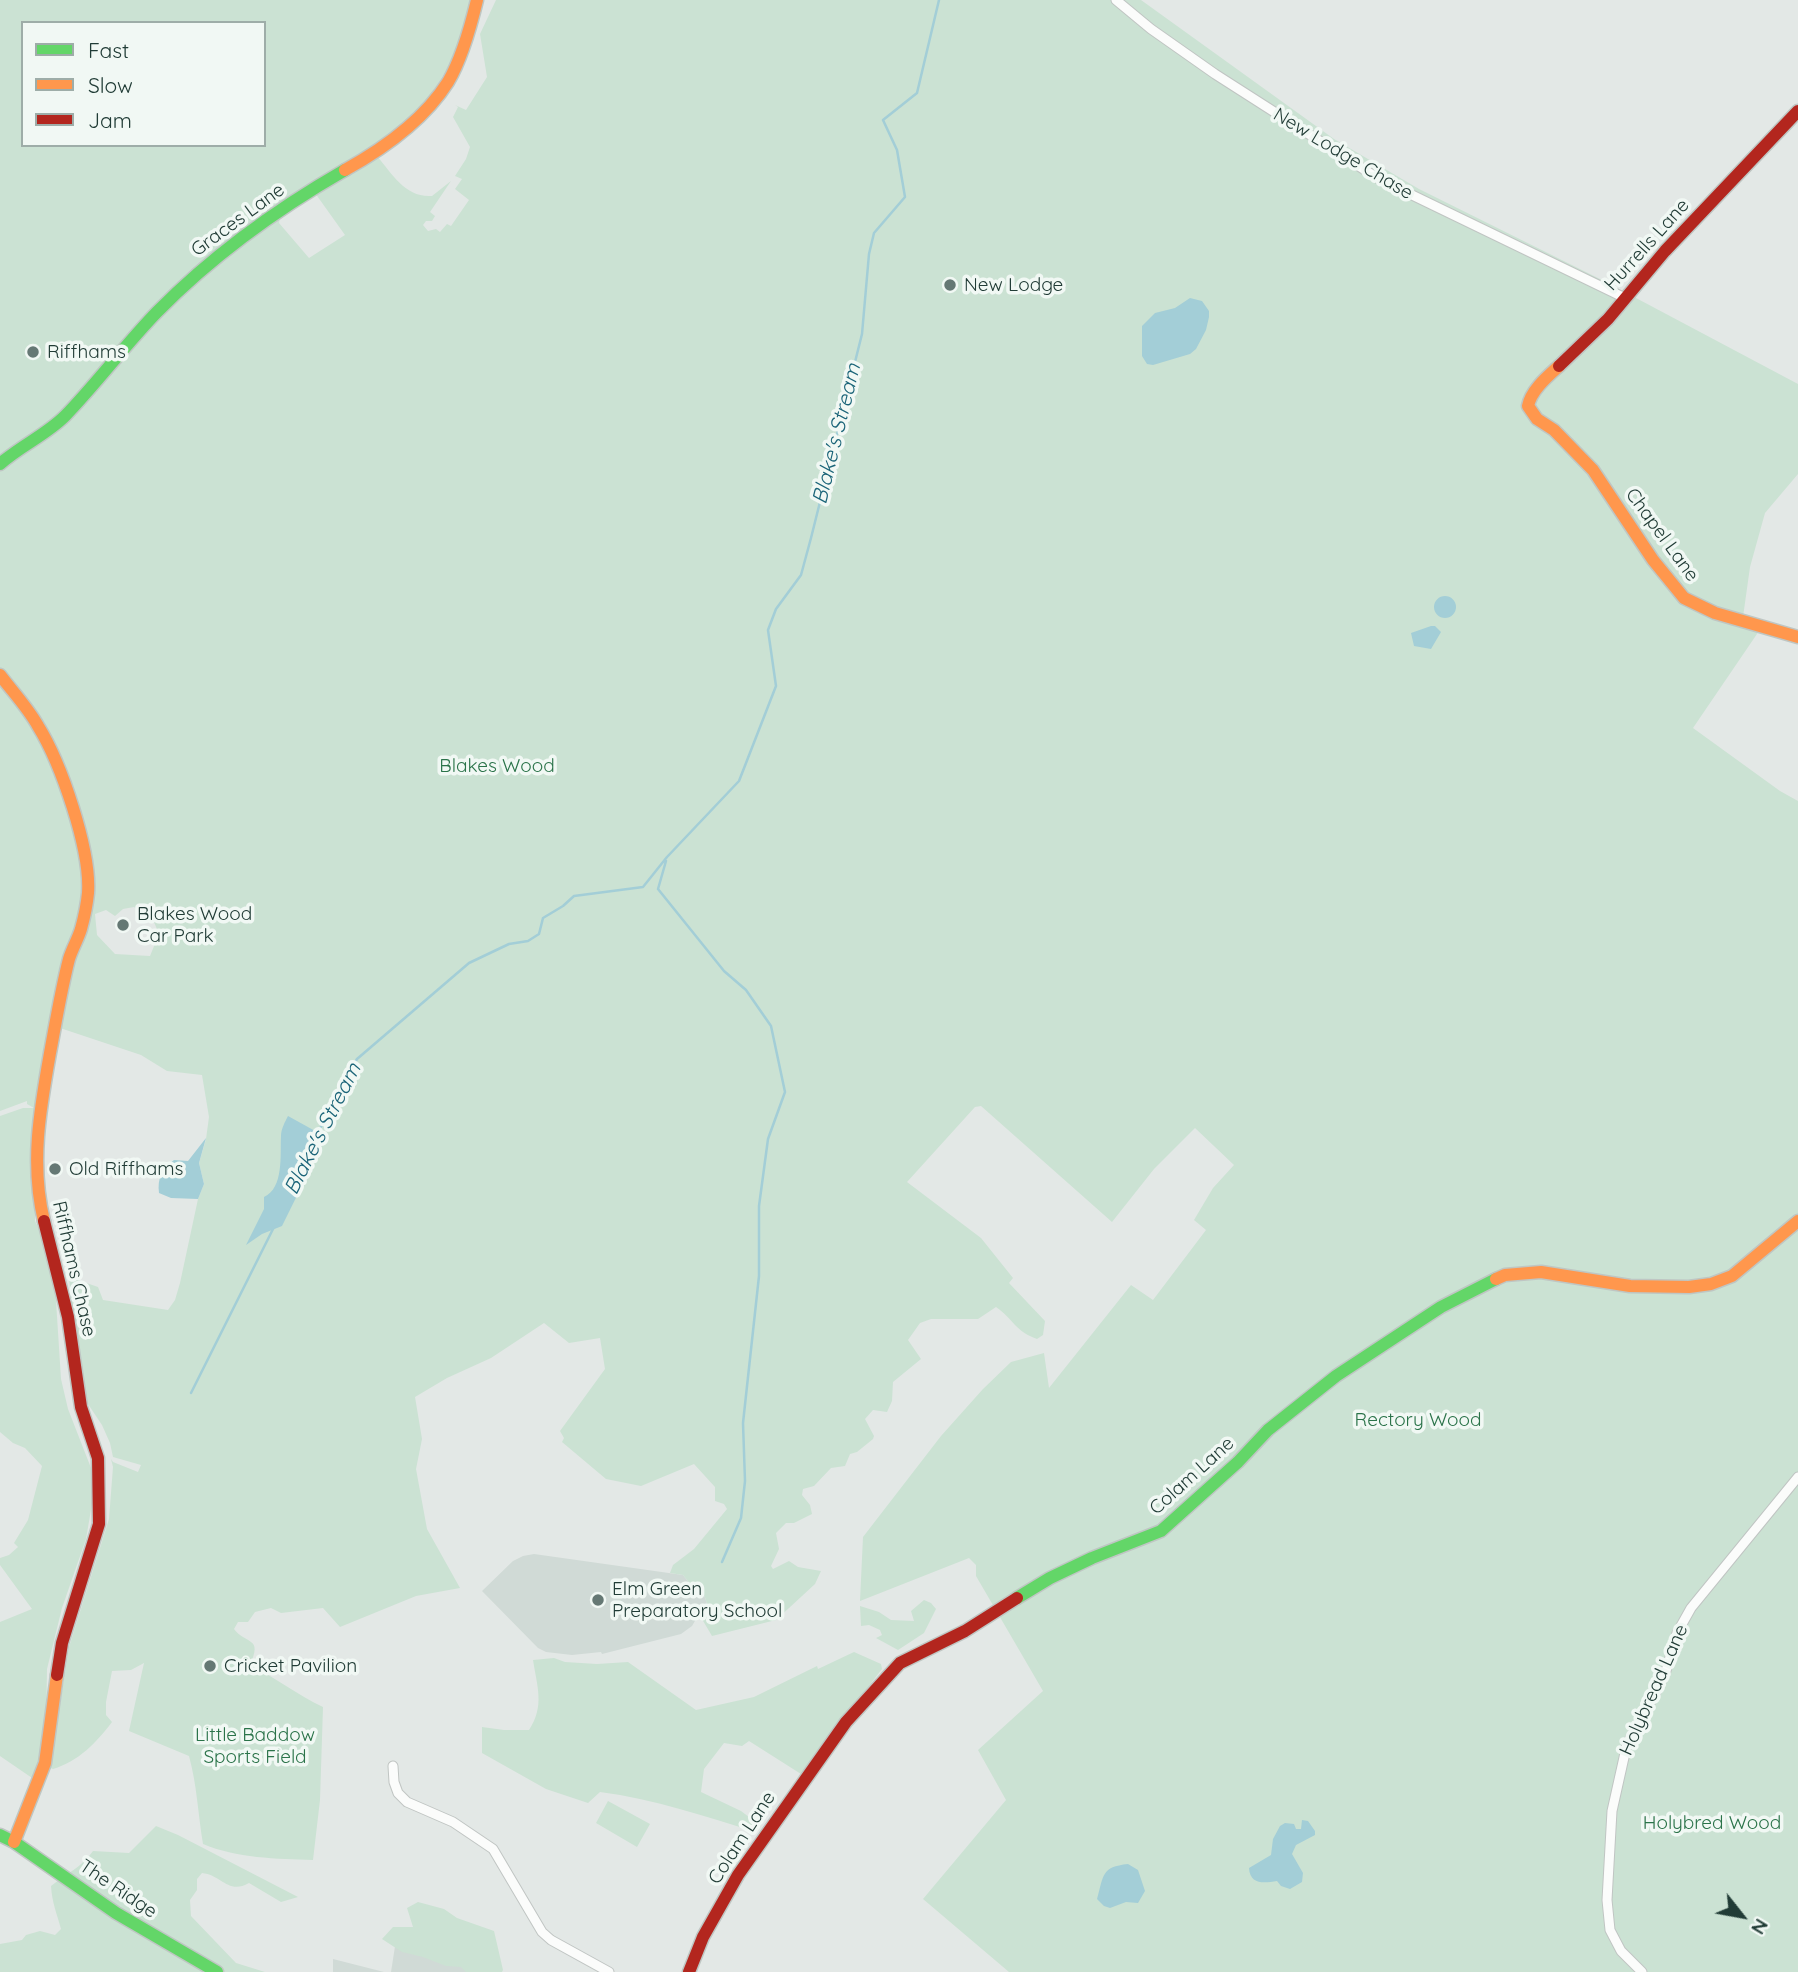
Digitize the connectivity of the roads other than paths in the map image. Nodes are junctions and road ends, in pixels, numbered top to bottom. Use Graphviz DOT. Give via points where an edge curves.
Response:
graph roads {
  1 [pos="477,0"];
  2 [pos="1116,0"];
  3 [pos="1798,111"];
  4 [pos="1625,298"];
  5 [pos="1528,406"];
  6 [pos="0,464"];
  7 [pos="1798,637"];
  8 [pos="0,675"];
  9 [pos="1798,1221"];
  10 [pos="1798,1477"];
  11 [pos="393,1766"];
  12 [pos="0,1835"];
  13 [pos="14,1842"];
  14 [pos="217,1972"];
  15 [pos="609,1972"];
  16 [pos="689,1972"];
  17 [pos="1642,1972"];
  1 -- 6 [label="street, Graces Lane" via="449,79 432,103 379,151 322,183 210,262 156,313 63,418"];
  2 -- 4 [label="street, New Lodge Chase" via="1215,74 1379,180"];
  3 -- 4 [label="street, Hurrells Lane"];
  4 -- 5 [label="street, Hurrells Lane" via="1545,379"];
  5 -- 7 [label="street, Chapel Lane" via="1593,470 1653,561 1684,598 1715,613"];
  8 -- 13 [label="street, Riffhams Chase" via="50,748 78,822 85,856 88,891 58,1008 36,1161 38,1197 68,1317 80,1407 97,1458 99,1524 62,1643 46,1763"];
  9 -- 16 [label="street, Colam Lane" via="1732,1276 1711,1284 1630,1286 1541,1272 1505,1275 1473,1289 1336,1376 1268,1430 1161,1531 1050,1578 965,1632 900,1662 846,1722 738,1875"];
  10 -- 17 [label="street, Holybread Lane" via="1691,1608 1677,1633 1661,1682 1627,1744 1612,1811 1607,1900 1610,1930 1621,1951"];
  11 -- 15 [label="street" via="398,1793 407,1802 453,1822 493,1849 542,1932"];
  12 -- 13 [label="street, The Ridge"];
  13 -- 14 [label="street, The Ridge" via="116,1913"];
}
